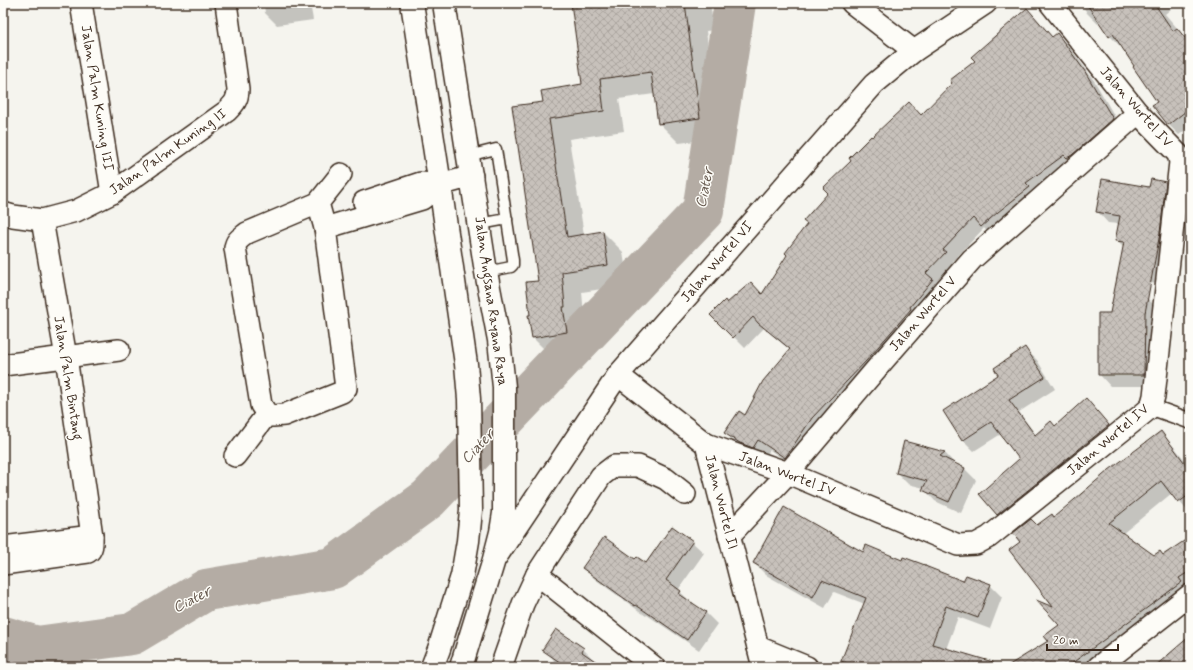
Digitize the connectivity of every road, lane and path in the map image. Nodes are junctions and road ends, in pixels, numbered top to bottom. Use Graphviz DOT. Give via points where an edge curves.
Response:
graph roads {
  1 [pos="82,3"];
  2 [pos="226,3"];
  3 [pos="412,3"];
  4 [pos="444,3"];
  5 [pos="852,3"];
  6 [pos="986,3"];
  7 [pos="1050,3"];
  8 [pos="967,10"];
  9 [pos="914,51"];
  10 [pos="1138,113"];
  11 [pos="470,166"];
  12 [pos="341,174"];
  13 [pos="440,185"];
  14 [pos="112,193"];
  15 [pos="3,213"];
  16 [pos="322,215"];
  17 [pos="507,219"];
  18 [pos="42,220"];
  19 [pos="480,224"];
  20 [pos="486,272"];
  21 [pos="119,350"];
  22 [pos="66,357"];
  23 [pos="3,365"];
  24 [pos="618,375"];
  25 [pos="1151,407"];
  26 [pos="267,414"];
  27 [pos="1190,421"];
  28 [pos="706,444"];
  29 [pos="235,456"];
  30 [pos="788,473"];
  31 [pos="685,494"];
  32 [pos="92,536"];
  33 [pos="730,536"];
  34 [pos="3,547"];
  35 [pos="493,563"];
  36 [pos="3,564"];
  37 [pos="537,574"];
  38 [pos="1190,595"];
  39 [pos="758,646"];
  40 [pos="432,667"];
  41 [pos="461,667"];
  42 [pos="501,667"];
  43 [pos="654,667"];
  44 [pos="763,667"];
  45 [pos="806,667"];
  46 [pos="1098,667"];
  1 -- 14 [label="street, Jalan Palm Kuning III"];
  2 -- 14 [label="street, Jalan Palm Kuning II" via="238,89 236,102"];
  3 -- 13 [label="street"];
  4 -- 11 [label="street, Jalan Angsana Rayana Raya"];
  5 -- 9 [label="street"];
  6 -- 8 [label="street, Jalan Wortel VI"];
  7 -- 10 [label="street, Jalan Wortel IV"];
  8 -- 9 [label="street, Jalan Wortel VI"];
  9 -- 24 [label="street, Jalan Wortel VI" via="874,84"];
  10 -- 25 [label="street, Jalan Wortel IV" via="1178,154 1180,162"];
  10 -- 30 [label="street, Jalan Wortel V" via="972,259"];
  11 -- 13 [label="street"];
  11 -- 17 [label="lane" via="496,149"];
  11 -- 19 [label="street, Jalan Angsana Rayana Raya"];
  12 -- 16 [label="street"];
  13 -- 16 [label="street" via="422,198"];
  13 -- 40 [label="street" via="466,364 472,510 462,576"];
  14 -- 18 [label="street, Jalan Palm Kuning II" via="76,211"];
  15 -- 18 [label="street, Jalan Palm Kuning II"];
  16 -- 26 [label="street" via="346,388 342,392 284,415"];
  16 -- 26 [label="street" via="247,233 236,244 262,405"];
  17 -- 19 [label="lane"];
  17 -- 20 [label="lane" via="513,265"];
  18 -- 22 [label="street, Jalan Palm Bintang"];
  19 -- 20 [label="street, Jalan Angsana Rayana Raya"];
  20 -- 35 [label="street, Jalan Angsana Rayana Raya" via="499,340 504,387 505,502"];
  21 -- 22 [label="street"];
  22 -- 23 [label="street"];
  22 -- 32 [label="street, Jalan Palm Bintang"];
  24 -- 28 [label="street, Jalan Wortel II"];
  24 -- 35 [label="street, Jalan Wortel VI"];
  25 -- 27 [label="street"];
  25 -- 30 [label="street, Jalan Wortel IV" via="989,538 976,544 958,545"];
  26 -- 29 [label="street"];
  28 -- 30 [label="street, Jalan Wortel IV"];
  28 -- 33 [label="street, Jalan Wortel II"];
  30 -- 33 [label="street, Jalan Wortel V"];
  31 -- 37 [label="street" via="666,480 638,466 614,466 601,476"];
  32 -- 34 [label="street"];
  32 -- 36 [label="street, Jalan Palm Bintang" via="92,546 88,552"];
  33 -- 39 [label="street, Jalan Wortel II"];
  35 -- 41 [label="street, Jalan Angsana Rayana Raya"];
  37 -- 42 [label="street" via="523,604"];
  37 -- 43 [label="street"];
  38 -- 46 [label="street"];
  39 -- 44 [label="street, Jalan Wortel II"];
  39 -- 45 [label="street"];
}
